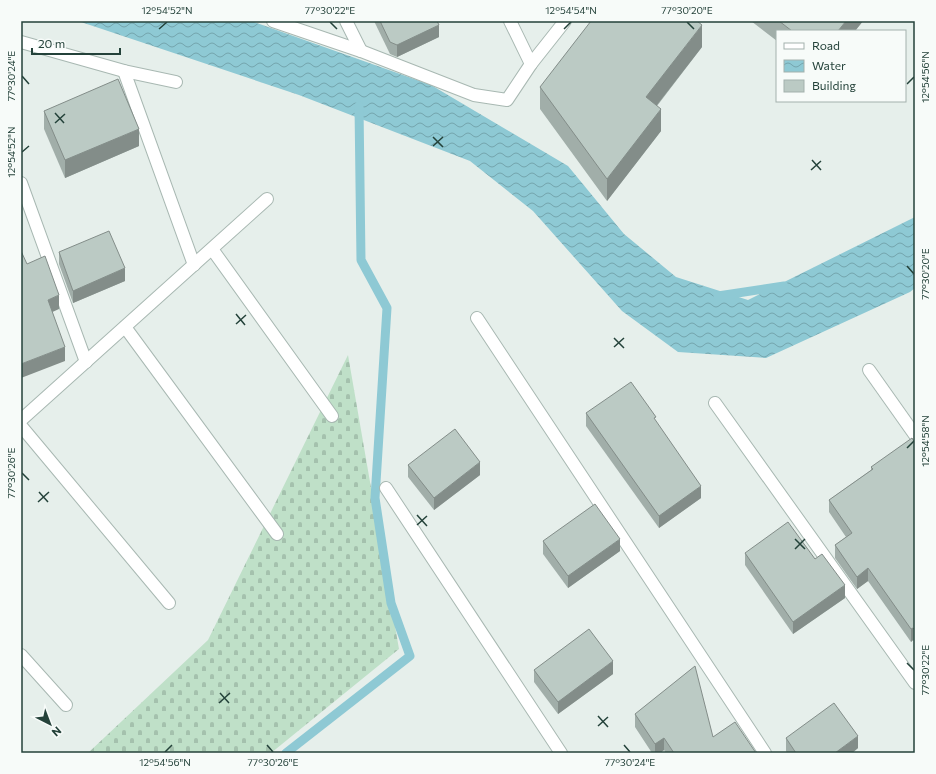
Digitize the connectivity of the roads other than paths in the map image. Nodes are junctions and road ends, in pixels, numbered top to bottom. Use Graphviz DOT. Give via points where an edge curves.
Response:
graph roads {
  1 [pos="273,21"];
  2 [pos="346,21"];
  3 [pos="510,21"];
  4 [pos="565,21"];
  5 [pos="21,42"];
  6 [pos="361,51"];
  7 [pos="532,64"];
  8 [pos="124,71"];
  9 [pos="176,82"];
  10 [pos="21,183"];
  11 [pos="267,199"];
  12 [pos="212,249"];
  13 [pos="194,265"];
  14 [pos="477,318"];
  15 [pos="125,327"];
  16 [pos="86,362"];
  17 [pos="869,370"];
  18 [pos="715,403"];
  19 [pos="332,416"];
  20 [pos="21,420"];
  21 [pos="21,426"];
  22 [pos="915,435"];
  23 [pos="386,488"];
  24 [pos="277,534"];
  25 [pos="169,603"];
  26 [pos="21,656"];
  27 [pos="915,683"];
  28 [pos="66,705"];
  29 [pos="561,753"];
  30 [pos="765,753"];
  1 -- 6 [label="street"];
  2 -- 6 [label="street"];
  3 -- 7 [label="street"];
  4 -- 7 [label="street"];
  5 -- 8 [label="street"];
  6 -- 7 [label="street" via="474,95 507,100"];
  8 -- 9 [label="street"];
  8 -- 13 [label="street"];
  10 -- 16 [label="street"];
  11 -- 12 [label="street"];
  12 -- 13 [label="street"];
  12 -- 19 [label="street"];
  13 -- 15 [label="street"];
  14 -- 30 [label="street"];
  15 -- 16 [label="street"];
  15 -- 24 [label="street"];
  16 -- 20 [label="street"];
  17 -- 22 [label="street"];
  18 -- 27 [label="street"];
  21 -- 25 [label="street"];
  23 -- 29 [label="street"];
  26 -- 28 [label="street"];
}
